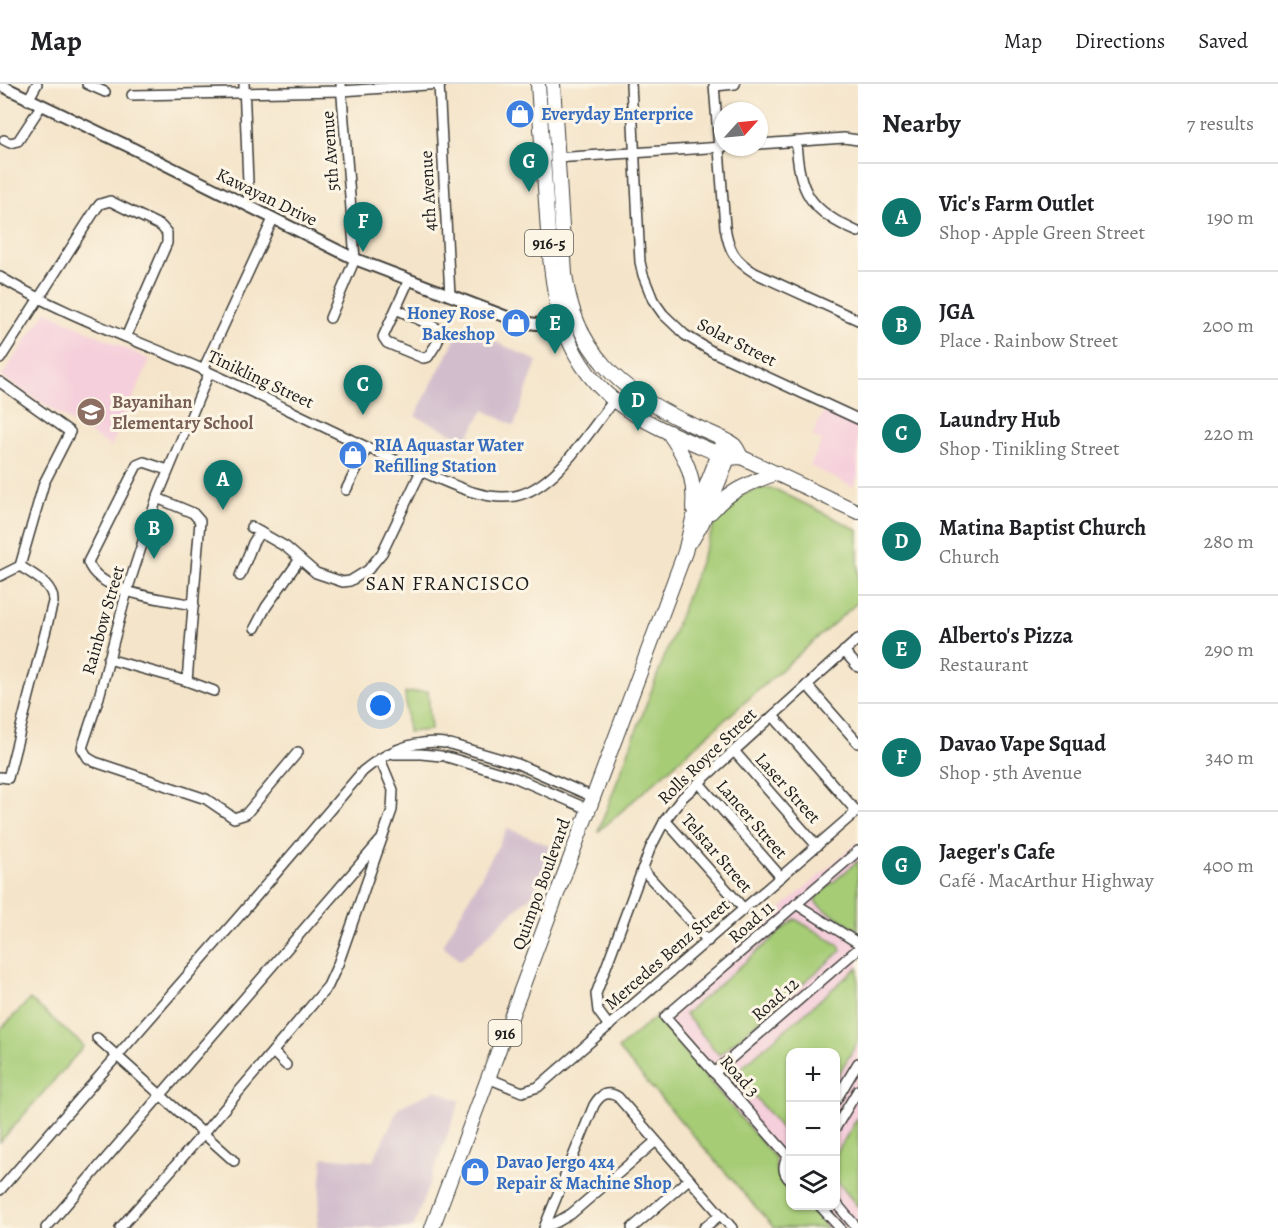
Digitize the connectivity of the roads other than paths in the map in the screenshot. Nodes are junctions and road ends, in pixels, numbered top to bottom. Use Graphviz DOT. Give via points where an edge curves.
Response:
graph roads {
  1 [pos="37,84"];
  2 [pos="87,84"];
  3 [pos="440,84"];
  4 [pos="538,84"];
  5 [pos="553,84"];
  6 [pos="631,84"];
  7 [pos="735,84"];
  8 [pos="0,85"];
  9 [pos="715,85"];
  10 [pos="342,88"];
  11 [pos="244,89"];
  12 [pos="105,92"];
  13 [pos="132,95"];
  14 [pos="28,100"];
  15 [pos="717,102"];
  16 [pos="41,106"];
  17 [pos="4,140"];
  18 [pos="858,140"];
  19 [pos="796,141"];
  20 [pos="768,143"];
  21 [pos="714,147"];
  22 [pos="634,153"];
  23 [pos="721,156"];
  24 [pos="558,158"];
  25 [pos="543,159"];
  26 [pos="249,207"];
  27 [pos="273,219"];
  28 [pos="858,232"];
  29 [pos="355,259"];
  30 [pos="0,277"];
  31 [pos="409,280"];
  32 [pos="450,296"];
  33 [pos="38,300"];
  34 [pos="396,309"];
  35 [pos="330,318"];
  36 [pos="561,320"];
  37 [pos="858,320"];
  38 [pos="126,337"];
  39 [pos="0,359"];
  40 [pos="206,371"];
  41 [pos="0,382"];
  42 [pos="614,400"];
  43 [pos="854,417"];
  44 [pos="667,430"];
  45 [pos="367,448"];
  46 [pos="729,451"];
  47 [pos="168,470"];
  48 [pos="421,471"];
  49 [pos="776,473"];
  50 [pos="346,490"];
  51 [pos="157,498"];
  52 [pos="858,512"];
  53 [pos="698,521"];
  54 [pos="251,527"];
  55 [pos="260,532"];
  56 [pos="300,559"];
  57 [pos="20,566"];
  58 [pos="0,576"];
  59 [pos="240,576"];
  60 [pos="127,591"];
  61 [pos="194,605"];
  62 [pos="255,628"];
  63 [pos="858,639"];
  64 [pos="844,651"];
  65 [pos="108,659"];
  66 [pos="858,667"];
  67 [pos="187,681"];
  68 [pos="807,685"];
  69 [pos="214,691"];
  70 [pos="773,716"];
  71 [pos="858,743"];
  72 [pos="464,748"];
  73 [pos="734,751"];
  74 [pos="298,752"];
  75 [pos="384,757"];
  76 [pos="461,760"];
  77 [pos="4,777"];
  78 [pos="699,783"];
  79 [pos="590,803"];
  80 [pos="857,811"];
  81 [pos="665,820"];
  82 [pos="384,837"];
  83 [pos="817,846"];
  84 [pos="858,851"];
  85 [pos="642,869"];
  86 [pos="781,877"];
  87 [pos="796,904"];
  88 [pos="744,909"];
  89 [pos="708,941"];
  90 [pos="858,943"];
  91 [pos="858,949"];
  92 [pos="666,1017"];
  93 [pos="609,1026"];
  94 [pos="97,1038"];
  95 [pos="273,1052"];
  96 [pos="117,1057"];
  97 [pos="858,1063"];
  98 [pos="286,1065"];
  99 [pos="714,1073"];
  100 [pos="488,1078"];
  101 [pos="848,1080"];
  102 [pos="858,1088"];
  103 [pos="840,1093"];
  104 [pos="162,1097"];
  105 [pos="840,1120"];
  106 [pos="203,1134"];
  107 [pos="656,1141"];
  108 [pos="786,1152"];
  109 [pos="234,1161"];
  110 [pos="689,1179"];
  111 [pos="0,1190"];
  112 [pos="840,1208"];
  113 [pos="824,1210"];
  114 [pos="720,1215"];
  115 [pos="46,1228"];
  116 [pos="120,1228"];
  117 [pos="432,1228"];
  118 [pos="545,1228"];
  119 [pos="632,1228"];
  120 [pos="704,1228"];
  121 [pos="732,1228"];
  122 [pos="840,1228"];
  123 [pos="857,1228"];
  1 -- 14 [label="street"];
  2 -- 12 [label="street"];
  3 -- 10 [label="street"];
  3 -- 32 [label="street, 4th Avenue"];
  4 -- 25 [label="main road, 916-5"];
  5 -- 24 [label="main road, 916-5"];
  6 -- 22 [label="street, Solar Street"];
  7 -- 9 [label="street"];
  8 -- 14 [label="street, Kawayan Drive"];
  9 -- 15 [label="street"];
  10 -- 11 [label="street"];
  10 -- 29 [label="street, 5th Avenue"];
  11 -- 13 [label="street"];
  11 -- 26 [label="street"];
  14 -- 16 [label="street, Kawayan Drive"];
  16 -- 17 [label="street" via="18,141 10,144"];
  16 -- 26 [label="street, Kawayan Drive"];
  18 -- 19 [label="street"];
  19 -- 20 [label="street"];
  19 -- 28 [label="street" via="800,178 810,199 830,217"];
  21 -- 22 [label="street"];
  22 -- 24 [label="street"];
  22 -- 43 [label="street, Solar Street" via="640,262 648,289 663,314 685,335 713,352"];
  23 -- 37 [label="street" via="725,227 734,256 755,273"];
  24 -- 25 [label="street"];
  24 -- 46 [label="main road, 916-5" via="567,291 586,342 621,383 647,403"];
  25 -- 36 [label="main road, 916-5" via="551,276"];
  26 -- 27 [label="street, Kawayan Drive"];
  27 -- 29 [label="street, Kawayan Drive"];
  27 -- 40 [label="street, Rainbow Street"];
  29 -- 31 [label="street, Kawayan Drive"];
  29 -- 35 [label="street, 5th Avenue"];
  30 -- 33 [label="street, Tinikling Street"];
  31 -- 32 [label="street, Kawayan Drive"];
  31 -- 34 [label="street"];
  32 -- 36 [label="street, Kawayan Drive" via="526,323"];
  33 -- 38 [label="street, Tinikling Street"];
  33 -- 38 [label="street" via="96,208 105,201 117,203 167,233 167,243"];
  33 -- 39 [label="street"];
  34 -- 34 [label="street" via="440,329 428,357 385,340"];
  36 -- 42 [label="main road, 916-5" via="580,360"];
  38 -- 40 [label="street, Tinikling Street"];
  40 -- 45 [label="street, Tinikling Street"];
  40 -- 47 [label="street, Rainbow Street"];
  41 -- 57 [label="street" via="70,432 40,494"];
  42 -- 44 [label="main road, 916-5"];
  42 -- 48 [label="street, Tinikling Street" via="562,466 532,491 502,498"];
  44 -- 46 [label="main road, 916-5"];
  44 -- 53 [label="main road" via="682,451 692,476"];
  45 -- 48 [label="street, Tinikling Street"];
  45 -- 50 [label="street"];
  46 -- 49 [label="main road, 916-5"];
  46 -- 53 [label="main road, Quimpo Boulevard / 916"];
  47 -- 51 [label="street, Rainbow Street"];
  47 -- 60 [label="street" via="144,462 136,465 88,562 109,583"];
  48 -- 56 [label="street" via="382,553 357,578 343,582 316,573"];
  49 -- 52 [label="main road, 916-5"];
  49 -- 53 [label="main road" via="729,494"];
  51 -- 60 [label="street, Rainbow Street"];
  51 -- 61 [label="street" via="192,513 200,521"];
  53 -- 79 [label="main road, Quimpo Boulevard / 916"];
  54 -- 55 [label="street"];
  55 -- 56 [label="street"];
  55 -- 59 [label="street"];
  56 -- 62 [label="street"];
  57 -- 58 [label="street"];
  57 -- 77 [label="street" via="49,588 54,597"];
  60 -- 61 [label="street"];
  60 -- 65 [label="street, Rainbow Street"];
  61 -- 67 [label="street"];
  63 -- 64 [label="street, Rolls Royce Street"];
  64 -- 66 [label="street"];
  64 -- 68 [label="street, Rolls Royce Street"];
  65 -- 67 [label="street"];
  65 -- 74 [label="street, Rainbow Street" via="83,744 84,753 95,762 206,799 234,818 246,814"];
  67 -- 69 [label="street"];
  68 -- 70 [label="street, Rolls Royce Street"];
  68 -- 71 [label="street"];
  70 -- 73 [label="street, Rolls Royce Street"];
  70 -- 80 [label="street"];
  72 -- 75 [label="street" via="419,742"];
  72 -- 76 [label="street"];
  72 -- 79 [label="street" via="540,773"];
  73 -- 78 [label="street, Rolls Royce Street"];
  73 -- 83 [label="street, Laser Street"];
  75 -- 76 [label="street" via="421,754"];
  75 -- 82 [label="street" via="393,790"];
  75 -- 96 [label="street" via="363,771"];
  76 -- 79 [label="street"];
  78 -- 81 [label="street, Rolls Royce Street"];
  78 -- 86 [label="street, Lancer Street"];
  79 -- 100 [label="main road, Quimpo Boulevard / 916"];
  80 -- 83 [label="street, Mercedes Benz Street"];
  81 -- 85 [label="street, Rolls Royce Street"];
  81 -- 88 [label="street, Telstar Street"];
  82 -- 95 [label="street" via="333,976"];
  82 -- 104 [label="street"];
  83 -- 86 [label="street, Mercedes Benz Street"];
  84 -- 87 [label="street, Road 11"];
  85 -- 89 [label="street"];
  85 -- 93 [label="street, Rolls Royce Street" via="596,994 598,1011"];
  86 -- 88 [label="street, Mercedes Benz Street"];
  87 -- 90 [label="street"];
  87 -- 92 [label="street, Road 11"];
  88 -- 89 [label="street, Mercedes Benz Street"];
  89 -- 93 [label="street, Mercedes Benz Street"];
  91 -- 99 [label="street, Road 12"];
  92 -- 99 [label="street, Road 3"];
  93 -- 100 [label="street, Mercedes Benz Street" via="533,1090 522,1092"];
  94 -- 96 [label="street"];
  95 -- 98 [label="street"];
  95 -- 106 [label="street"];
  96 -- 104 [label="street"];
  96 -- 111 [label="street"];
  97 -- 101 [label="street"];
  99 -- 108 [label="street, Road 3"];
  100 -- 117 [label="main road, Quimpo Boulevard / 916"];
  101 -- 102 [label="street"];
  101 -- 103 [label="street"];
  102 -- 105 [label="street"];
  104 -- 106 [label="street"];
  104 -- 115 [label="street"];
  106 -- 109 [label="street"];
  106 -- 116 [label="street"];
  107 -- 110 [label="street"];
  107 -- 118 [label="street" via="571,1214"];
  107 -- 118 [label="street" via="618,1097 603,1094 594,1105"];
  110 -- 114 [label="street"];
  110 -- 119 [label="street"];
  112 -- 123 [label="street"];
  113 -- 122 [label="street"];
  114 -- 120 [label="street"];
  114 -- 121 [label="street"];
}
